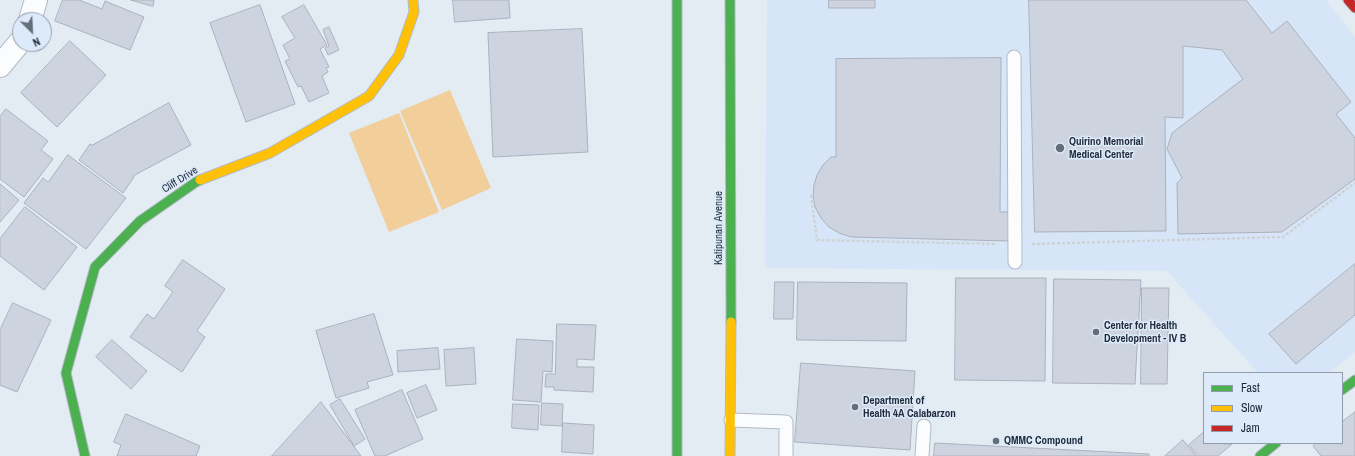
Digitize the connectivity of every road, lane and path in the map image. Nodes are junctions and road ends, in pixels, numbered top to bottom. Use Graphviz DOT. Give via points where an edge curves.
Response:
graph roads {
  1 [pos="36,0"];
  2 [pos="413,0"];
  3 [pos="677,0"];
  4 [pos="730,0"];
  5 [pos="1348,0"];
  6 [pos="1355,8"];
  7 [pos="32,12"];
  8 [pos="12,52"];
  9 [pos="1014,57"];
  10 [pos="0,66"];
  11 [pos="1355,183"];
  12 [pos="812,195"];
  13 [pos="1015,244"];
  14 [pos="1015,262"];
  15 [pos="1355,380"];
  16 [pos="1343,389"];
  17 [pos="731,420"];
  18 [pos="924,426"];
  19 [pos="1275,444"];
  20 [pos="85,456"];
  21 [pos="677,456"];
  22 [pos="730,456"];
  23 [pos="786,456"];
  24 [pos="922,456"];
  25 [pos="1260,456"];
  1 -- 7 [label="street"];
  2 -- 20 [label="main road, Cliff Drive" via="414,12 399,55 369,96 270,153 196,182 140,221 95,267 66,373"];
  3 -- 21 [label="main road"];
  4 -- 17 [label="main road, Katipunan Avenue"];
  5 -- 6 [label="main road"];
  8 -- 10 [label="street"];
  9 -- 13 [label="lane"];
  11 -- 13 [label="path" via="1283,237"];
  12 -- 13 [label="path" via="817,240"];
  13 -- 14 [label="lane"];
  15 -- 16 [label="main road"];
  17 -- 22 [label="main road, Katipunan Avenue"];
  17 -- 23 [label="lane" via="786,422"];
  18 -- 24 [label="lane"];
  19 -- 25 [label="main road"];
}
